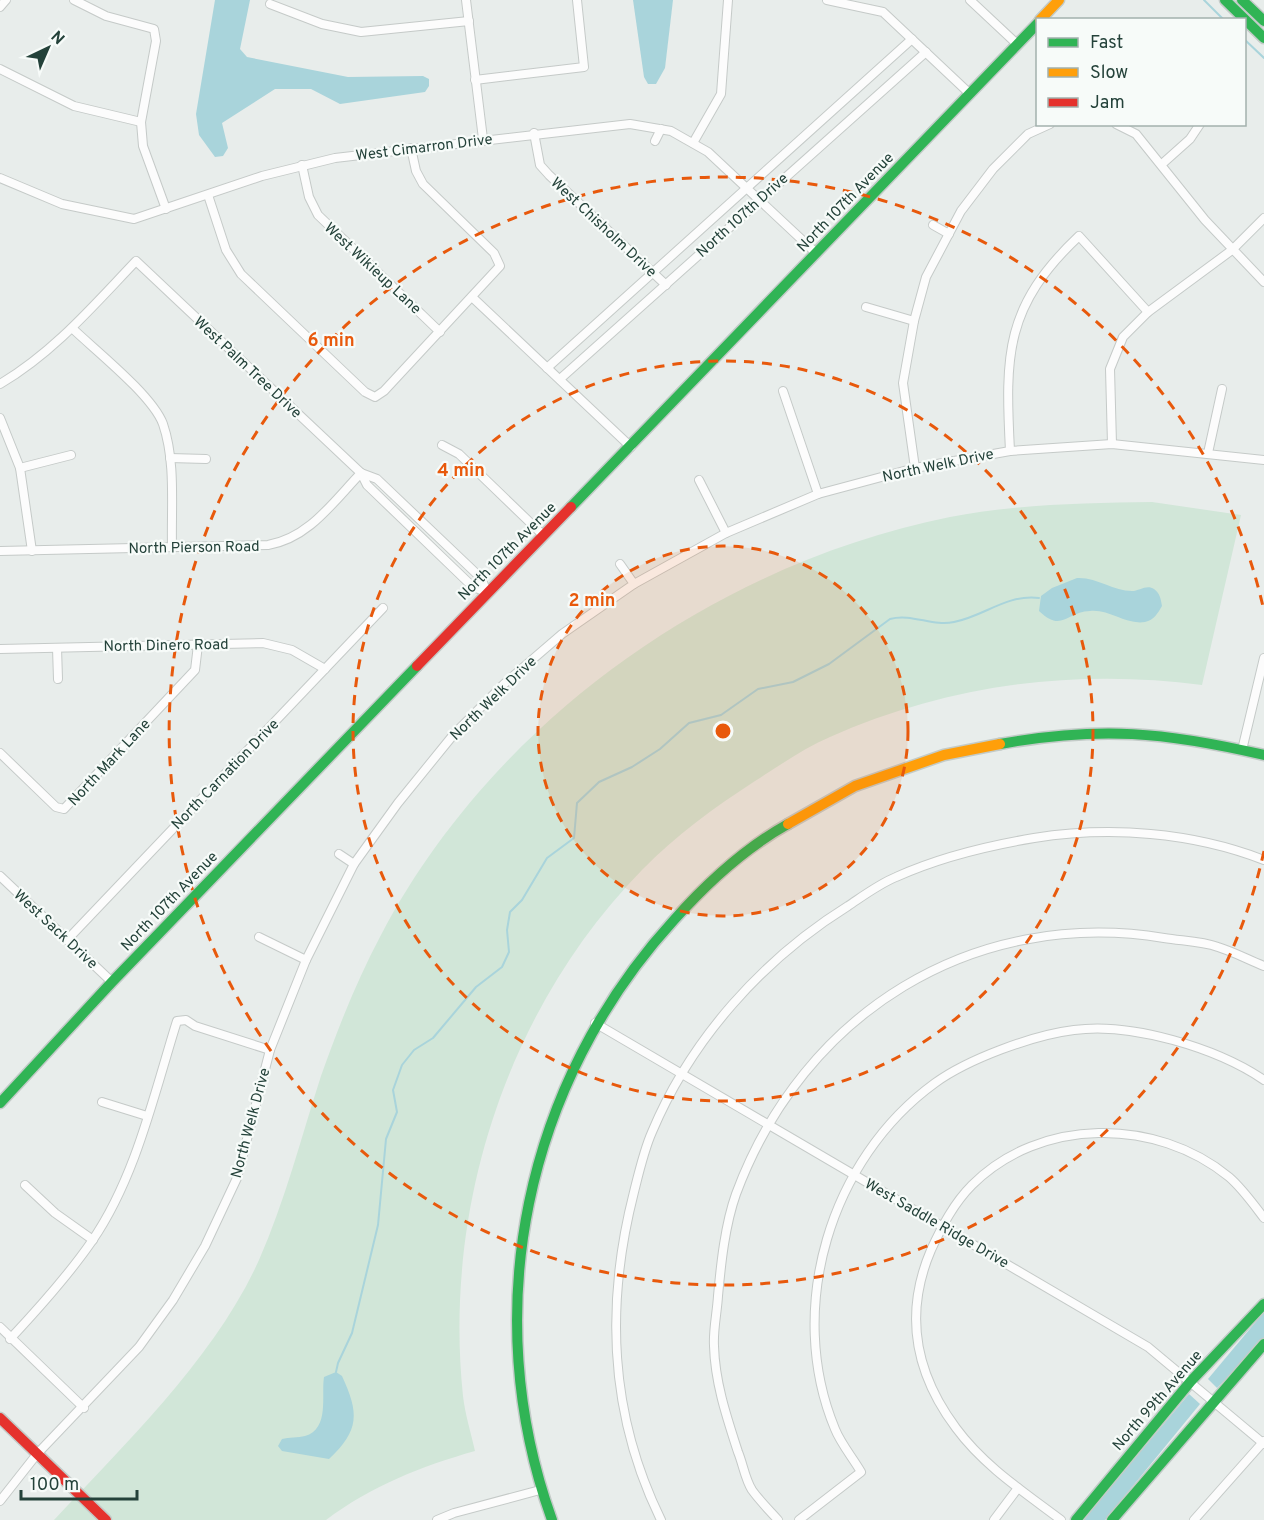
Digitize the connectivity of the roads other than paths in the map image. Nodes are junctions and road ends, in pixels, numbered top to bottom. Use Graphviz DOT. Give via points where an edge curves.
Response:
graph roads {
  1 [pos="6,0"];
  2 [pos="74,0"];
  3 [pos="466,0"];
  4 [pos="577,0"];
  5 [pos="728,0"];
  6 [pos="827,0"];
  7 [pos="970,0"];
  8 [pos="1059,0"];
  9 [pos="1225,0"];
  10 [pos="1242,0"];
  11 [pos="270,4"];
  12 [pos="0,7"];
  13 [pos="1042,18"];
  14 [pos="1244,18"];
  15 [pos="1246,20"];
  16 [pos="469,21"];
  17 [pos="1264,21"];
  18 [pos="1036,24"];
  19 [pos="1263,36"];
  20 [pos="912,39"];
  21 [pos="1017,44"];
  22 [pos="926,52"];
  23 [pos="0,69"];
  24 [pos="476,80"];
  25 [pos="969,93"];
  26 [pos="141,122"];
  27 [pos="1046,126"];
  28 [pos="1120,126"];
  29 [pos="1199,126"];
  30 [pos="661,129"];
  31 [pos="534,134"];
  32 [pos="483,139"];
  33 [pos="656,141"];
  34 [pos="693,143"];
  35 [pos="411,148"];
  36 [pos="1162,164"];
  37 [pos="302,165"];
  38 [pos="0,178"];
  39 [pos="747,188"];
  40 [pos="208,195"];
  41 [pos="759,200"];
  42 [pos="166,210"];
  43 [pos="1264,218"];
  44 [pos="933,225"];
  45 [pos="949,234"];
  46 [pos="1233,250"];
  47 [pos="816,253"];
  48 [pos="652,272"];
  49 [pos="1264,282"];
  50 [pos="666,285"];
  51 [pos="472,297"];
  52 [pos="866,307"];
  53 [pos="1148,312"];
  54 [pos="914,321"];
  55 [pos="72,328"];
  56 [pos="440,332"];
  57 [pos="547,368"];
  58 [pos="560,380"];
  59 [pos="0,384"];
  60 [pos="1222,389"];
  61 [pos="783,392"];
  62 [pos="0,418"];
  63 [pos="1112,444"];
  64 [pos="442,445"];
  65 [pos="631,447"];
  66 [pos="1010,451"];
  67 [pos="1208,453"];
  68 [pos="71,455"];
  69 [pos="170,458"];
  70 [pos="206,459"];
  71 [pos="1264,460"];
  72 [pos="20,468"];
  73 [pos="915,468"];
  74 [pos="361,473"];
  75 [pos="699,480"];
  76 [pos="818,494"];
  77 [pos="726,533"];
  78 [pos="543,535"];
  79 [pos="172,547"];
  80 [pos="0,551"];
  81 [pos="32,551"];
  82 [pos="620,564"];
  83 [pos="634,584"];
  84 [pos="487,592"];
  85 [pos="383,608"];
  86 [pos="198,645"];
  87 [pos="57,648"];
  88 [pos="0,649"];
  89 [pos="1264,658"];
  90 [pos="325,669"];
  91 [pos="58,679"];
  92 [pos="1242,750"];
  93 [pos="0,753"];
  94 [pos="1264,755"];
  95 [pos="339,854"];
  96 [pos="1264,860"];
  97 [pos="354,864"];
  98 [pos="0,876"];
  99 [pos="259,937"];
  100 [pos="67,940"];
  101 [pos="306,960"];
  102 [pos="1264,966"];
  103 [pos="112,982"];
  104 [pos="595,1023"];
  105 [pos="270,1050"];
  106 [pos="682,1075"];
  107 [pos="1264,1080"];
  108 [pos="102,1102"];
  109 [pos="0,1103"];
  110 [pos="147,1116"];
  111 [pos="769,1125"];
  112 [pos="854,1174"];
  113 [pos="25,1185"];
  114 [pos="1263,1214"];
  115 [pos="942,1227"];
  116 [pos="93,1240"];
  117 [pos="1264,1304"];
  118 [pos="0,1328"];
  119 [pos="10,1339"];
  120 [pos="1264,1344"];
  121 [pos="1191,1381"];
  122 [pos="1213,1400"];
  123 [pos="84,1408"];
  124 [pos="0,1418"];
  125 [pos="1264,1443"];
  126 [pos="38,1454"];
  127 [pos="1018,1488"];
  128 [pos="540,1491"];
  129 [pos="0,1501"];
  130 [pos="106,1520"];
  131 [pos="437,1520"];
  132 [pos="552,1520"];
  133 [pos="661,1520"];
  134 [pos="778,1520"];
  135 [pos="799,1520"];
  136 [pos="994,1520"];
  137 [pos="1061,1520"];
  138 [pos="1076,1520"];
  139 [pos="1112,1520"];
  140 [pos="1194,1520"];
  1 -- 12 [label="street"];
  2 -- 26 [label="street" via="106,16 154,29 156,41"];
  3 -- 16 [label="street"];
  4 -- 24 [label="street" via="584,67"];
  5 -- 34 [label="street" via="721,94"];
  6 -- 20 [label="street" via="883,12"];
  7 -- 21 [label="street"];
  8 -- 13 [label="main road, North 107th Avenue"];
  9 -- 14 [label="main road"];
  10 -- 17 [label="main road"];
  11 -- 16 [label="street" via="322,24 361,32"];
  15 -- 19 [label="main road"];
  16 -- 24 [label="street"];
  18 -- 21 [label="main road, North 107th Avenue"];
  20 -- 22 [label="street"];
  20 -- 39 [label="street, North 107th Drive"];
  21 -- 25 [label="main road, North 107th Avenue"];
  22 -- 25 [label="street"];
  22 -- 41 [label="street, North 107th Drive"];
  23 -- 26 [label="street" via="74,106"];
  24 -- 32 [label="street"];
  25 -- 47 [label="main road, North 107th Avenue"];
  26 -- 42 [label="street" via="143,146"];
  27 -- 45 [label="street" via="1028,134 993,169"];
  28 -- 36 [label="street" via="1136,134"];
  29 -- 36 [label="street"];
  30 -- 31 [label="street, West Cimarron Drive" via="630,124"];
  30 -- 33 [label="street"];
  30 -- 34 [label="street, West Cimarron Drive"];
  31 -- 32 [label="street, West Cimarron Drive"];
  31 -- 48 [label="street, West Chisholm Drive" via="540,165"];
  32 -- 35 [label="street, West Cimarron Drive"];
  34 -- 39 [label="street, West Cimarron Drive"];
  35 -- 37 [label="street, West Cimarron Drive"];
  35 -- 51 [label="street" via="423,184 499,259 498,269"];
  36 -- 46 [label="street"];
  37 -- 40 [label="street, West Cimarron Drive"];
  37 -- 56 [label="street, West Wikieup Lane" via="309,197 318,215"];
  38 -- 42 [label="street, West Cimarron Drive" via="62,204 134,219"];
  39 -- 41 [label="street, West Cimarron Drive"];
  39 -- 48 [label="street, North 107th Drive"];
  40 -- 42 [label="street, West Cimarron Drive"];
  40 -- 56 [label="street" via="226,250 241,274 365,392 375,397 384,391"];
  41 -- 47 [label="street, West Cimarron Drive"];
  41 -- 50 [label="street, North 107th Drive"];
  43 -- 46 [label="street"];
  44 -- 45 [label="street"];
  45 -- 54 [label="street" via="926,277"];
  46 -- 49 [label="street"];
  46 -- 53 [label="street"];
  47 -- 65 [label="main road, North 107th Avenue"];
  48 -- 50 [label="street, West Chisholm Drive"];
  48 -- 57 [label="street, North 107th Drive"];
  50 -- 58 [label="street, North 107th Drive"];
  51 -- 56 [label="street"];
  51 -- 57 [label="street"];
  52 -- 54 [label="street"];
  53 -- 63 [label="street" via="1123,337 1110,369"];
  53 -- 66 [label="street" via="1079,236 1050,263 1030,294 1012,337 1007,392"];
  54 -- 73 [label="street" via="903,383"];
  55 -- 59 [label="street" via="34,362"];
  55 -- 69 [label="street" via="157,412"];
  55 -- 74 [label="street, West Palm Tree Drive" via="136,261"];
  57 -- 58 [label="street"];
  58 -- 65 [label="street"];
  60 -- 67 [label="street"];
  61 -- 76 [label="street"];
  62 -- 72 [label="street"];
  63 -- 66 [label="street, North Welk Drive"];
  63 -- 67 [label="street, North Welk Drive"];
  64 -- 78 [label="street" via="459,454"];
  65 -- 78 [label="main road, North 107th Avenue"];
  66 -- 73 [label="street, North Welk Drive"];
  67 -- 71 [label="street, North Welk Drive"];
  68 -- 72 [label="street"];
  69 -- 70 [label="street"];
  69 -- 79 [label="street"];
  72 -- 81 [label="street"];
  73 -- 76 [label="street, North Welk Drive"];
  74 -- 79 [label="street, North Pierson Road" via="310,527 285,542"];
  74 -- 84 [label="street, West Palm Tree Drive" via="367,485 474,587"];
  74 -- 84 [label="street, West Palm Tree Drive" via="377,479 481,578"];
  75 -- 77 [label="street"];
  76 -- 77 [label="street, North Welk Drive"];
  77 -- 83 [label="street, North Welk Drive"];
  78 -- 84 [label="main road, North 107th Avenue"];
  79 -- 81 [label="street, North Pierson Road"];
  80 -- 81 [label="street, North Pierson Road"];
  82 -- 83 [label="street"];
  83 -- 97 [label="street, North Welk Drive" via="562,634 454,734"];
  84 -- 103 [label="main road, North 107th Avenue"];
  85 -- 90 [label="street, North Carnation Drive"];
  86 -- 87 [label="street, North Dinero Road"];
  86 -- 90 [label="street, North Dinero Road" via="271,644 301,654"];
  86 -- 93 [label="street, North Mark Lane" via="195,670 64,809 56,807"];
  87 -- 88 [label="street, North Dinero Road"];
  87 -- 91 [label="street"];
  89 -- 92 [label="street"];
  90 -- 100 [label="street, North Carnation Drive"];
  92 -- 94 [label="main road"];
  92 -- 104 [label="main road" via="1172,735 1120,731 1067,734 999,741 886,772 801,815 714,878 667,922 624,977"];
  95 -- 97 [label="street"];
  96 -- 106 [label="street" via="1197,841 1131,832 1067,833 947,857 894,878 803,936 736,1000"];
  97 -- 101 [label="street, North Welk Drive"];
  98 -- 100 [label="street, West Sack Drive"];
  99 -- 101 [label="street"];
  100 -- 103 [label="street, West Sack Drive"];
  101 -- 105 [label="street, North Welk Drive"];
  102 -- 111 [label="street" via="1217,946 1142,934 1095,932 1033,936 964,957 919,975 846,1030 803,1074"];
  103 -- 109 [label="main road, North 107th Avenue"];
  104 -- 106 [label="street, West Saddle Ridge Drive"];
  104 -- 128 [label="main road" via="555,1104 533,1177 519,1250 516,1320 524,1413"];
  105 -- 110 [label="street" via="186,1020 177,1021"];
  105 -- 123 [label="street, North Welk Drive" via="237,1178 205,1246 139,1347"];
  106 -- 111 [label="street, West Saddle Ridge Drive"];
  106 -- 133 [label="street" via="652,1132 643,1160 624,1233 614,1301 616,1357 627,1428 646,1489"];
  107 -- 112 [label="street" via="1202,1050 1164,1037 1115,1030 1074,1030 997,1051 935,1083 901,1114"];
  108 -- 110 [label="street"];
  110 -- 116 [label="street" via="129,1171"];
  111 -- 112 [label="street, West Saddle Ridge Drive"];
  111 -- 134 [label="street" via="736,1195 721,1263 714,1346 722,1404 751,1488"];
  112 -- 115 [label="street, West Saddle Ridge Drive"];
  112 -- 135 [label="street" via="824,1250 814,1320 817,1368 836,1430 861,1472"];
  113 -- 116 [label="street"];
  114 -- 115 [label="street" via="1230,1178 1197,1156 1155,1139 1082,1132 1018,1152 997,1166 973,1185"];
  115 -- 121 [label="street, West Saddle Ridge Drive" via="1148,1347"];
  115 -- 127 [label="street" via="923,1268 915,1309 916,1346 932,1388 956,1428 992,1468"];
  116 -- 119 [label="street"];
  117 -- 121 [label="main road, North 99th Avenue"];
  118 -- 119 [label="street"];
  119 -- 123 [label="street"];
  120 -- 122 [label="main road"];
  121 -- 122 [label="street, West Saddle Ridge Drive"];
  121 -- 138 [label="main road, North 99th Avenue"];
  122 -- 125 [label="street, West Saddle Ridge Drive"];
  122 -- 139 [label="main road"];
  123 -- 126 [label="street, North Welk Drive"];
  124 -- 126 [label="main road"];
  125 -- 140 [label="street"];
  126 -- 129 [label="street, North Welk Drive"];
  126 -- 130 [label="main road"];
  127 -- 136 [label="street"];
  127 -- 137 [label="street"];
  128 -- 131 [label="street"];
  128 -- 132 [label="main road"];
}
